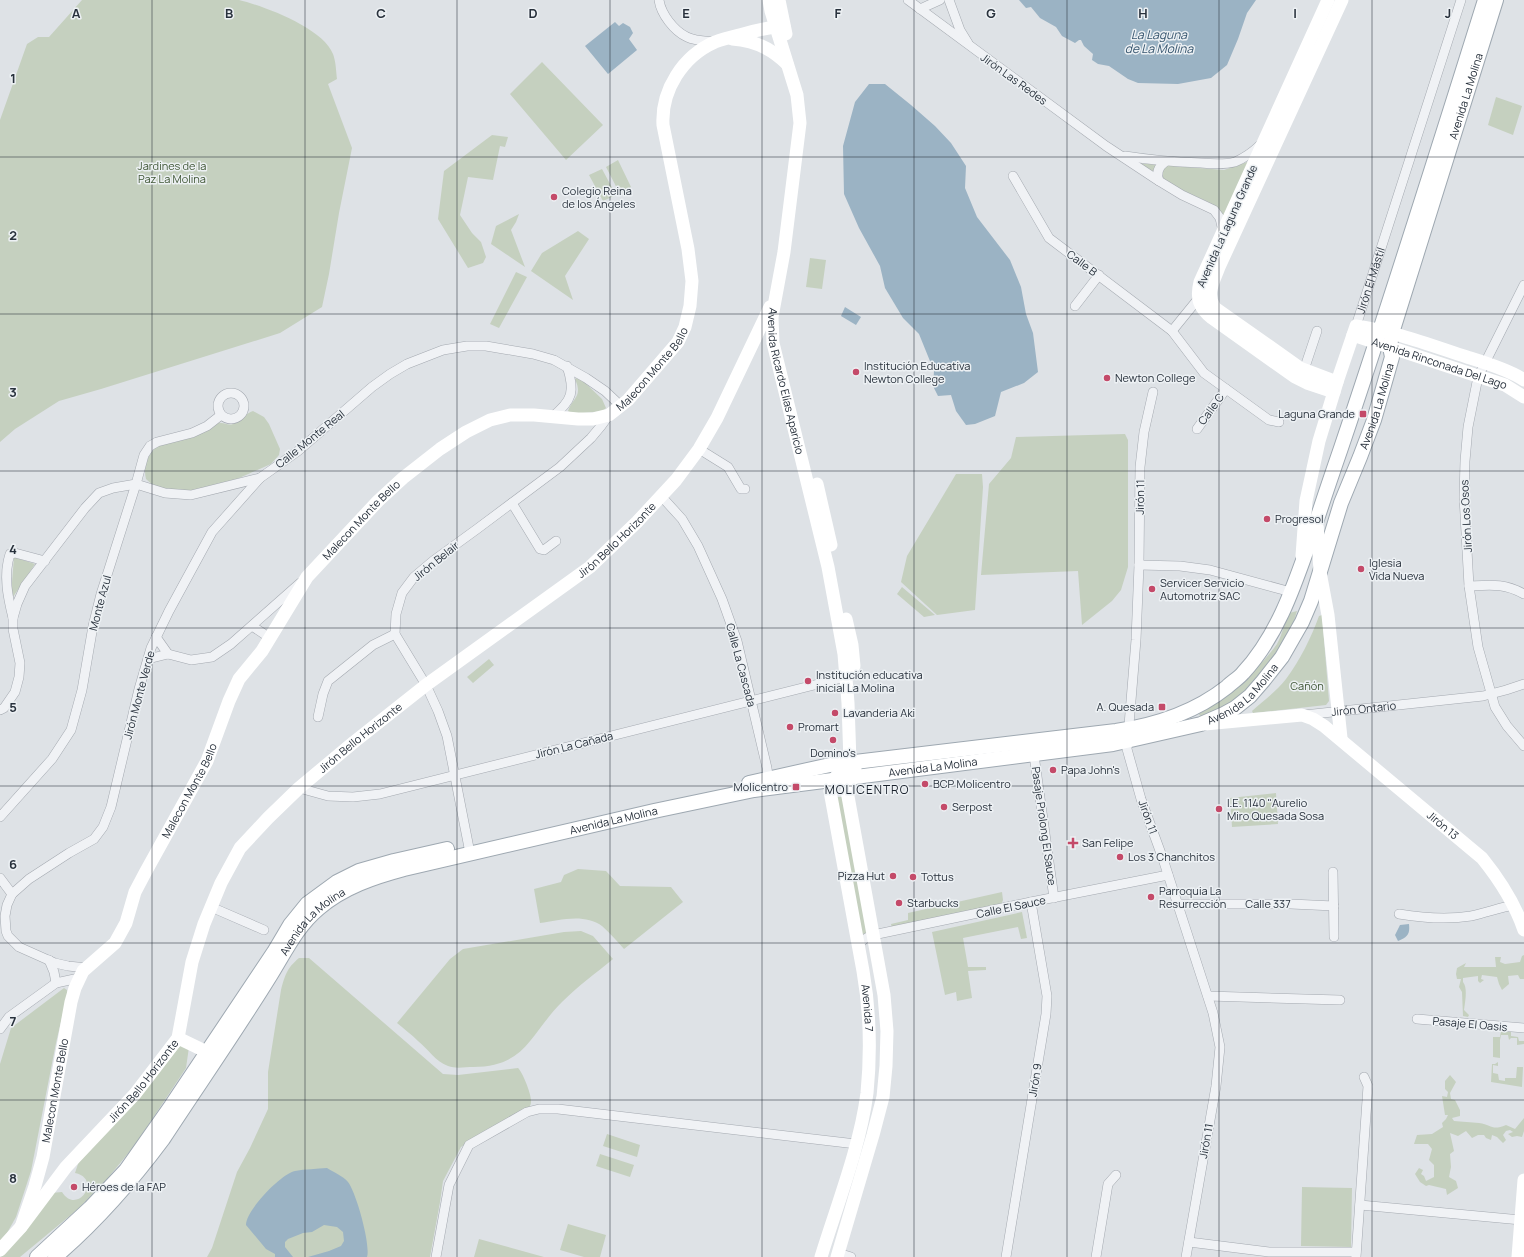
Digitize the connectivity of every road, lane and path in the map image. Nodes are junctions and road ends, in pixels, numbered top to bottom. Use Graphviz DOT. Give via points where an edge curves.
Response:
graph roads {
  1 [pos="658,0"];
  2 [pos="779,0"];
  3 [pos="908,0"];
  4 [pos="940,0"];
  5 [pos="949,0"];
  6 [pos="1328,0"];
  7 [pos="1342,0"];
  8 [pos="1461,0"];
  9 [pos="1485,0"];
  10 [pos="1496,0"];
  11 [pos="770,5"];
  12 [pos="920,9"];
  13 [pos="778,31"];
  14 [pos="1318,37"];
  15 [pos="721,41"];
  16 [pos="969,46"];
  17 [pos="764,48"];
  18 [pos="1481,48"];
  19 [pos="787,64"];
  20 [pos="1453,102"];
  21 [pos="1280,122"];
  22 [pos="1265,139"];
  23 [pos="1121,156"];
  24 [pos="1165,162"];
  25 [pos="1013,176"];
  26 [pos="1159,181"];
  27 [pos="1221,236"];
  28 [pos="1214,265"];
  29 [pos="786,275"];
  30 [pos="1099,275"];
  31 [pos="1524,285"];
  32 [pos="777,292"];
  33 [pos="1198,299"];
  34 [pos="1075,306"];
  35 [pos="1355,330"];
  36 [pos="1172,331"];
  37 [pos="1317,331"];
  38 [pos="1382,335"];
  39 [pos="756,338"];
  40 [pos="773,343"];
  41 [pos="1390,347"];
  42 [pos="1485,363"];
  43 [pos="567,366"];
  44 [pos="1300,372"];
  45 [pos="1478,376"];
  46 [pos="1524,380"];
  47 [pos="1336,387"];
  48 [pos="1226,389"];
  49 [pos="1153,392"];
  50 [pos="1524,397"];
  51 [pos="621,406"];
  52 [pos="221,415"];
  53 [pos="609,415"];
  54 [pos="552,417"];
  55 [pos="1280,422"];
  56 [pos="1197,428"];
  57 [pos="699,449"];
  58 [pos="260,478"];
  59 [pos="136,484"];
  60 [pos="745,489"];
  61 [pos="662,497"];
  62 [pos="512,503"];
  63 [pos="1316,520"];
  64 [pos="556,541"];
  65 [pos="45,561"];
  66 [pos="1139,565"];
  67 [pos="1301,566"];
  68 [pos="1320,572"];
  69 [pos="307,577"];
  70 [pos="1469,586"];
  71 [pos="1291,592"];
  72 [pos="1524,594"];
  73 [pos="13,621"];
  74 [pos="252,626"];
  75 [pos="395,634"];
  76 [pos="156,637"];
  77 [pos="270,638"];
  78 [pos="168,654"];
  79 [pos="148,659"];
  80 [pos="846,677"];
  81 [pos="1524,684"];
  82 [pos="426,685"];
  83 [pos="1491,695"];
  84 [pos="751,702"];
  85 [pos="0,710"];
  86 [pos="1338,711"];
  87 [pos="1302,715"];
  88 [pos="318,717"];
  89 [pos="1202,724"];
  90 [pos="1127,735"];
  91 [pos="1341,738"];
  92 [pos="1524,746"];
  93 [pos="1034,755"];
  94 [pos="855,762"];
  95 [pos="455,774"];
  96 [pos="851,777"];
  97 [pos="833,780"];
  98 [pos="769,783"];
  99 [pos="299,788"];
  100 [pos="0,817"];
  101 [pos="470,849"];
  102 [pos="1333,872"];
  103 [pos="1168,875"];
  104 [pos="0,878"];
  105 [pos="12,894"];
  106 [pos="1054,898"];
  107 [pos="1031,902"];
  108 [pos="1178,904"];
  109 [pos="1513,905"];
  110 [pos="1334,906"];
  111 [pos="211,907"];
  112 [pos="1399,914"];
  113 [pos="264,930"];
  114 [pos="1524,930"];
  115 [pos="873,935"];
  116 [pos="1334,936"];
  117 [pos="4,938"];
  118 [pos="858,946"];
  119 [pos="49,960"];
  120 [pos="83,973"];
  121 [pos="56,983"];
  122 [pos="1208,996"];
  123 [pos="1340,1000"];
  124 [pos="1417,1019"];
  125 [pos="1524,1028"];
  126 [pos="0,1029"];
  127 [pos="178,1038"];
  128 [pos="211,1056"];
  129 [pos="1364,1077"];
  130 [pos="856,1144"];
  131 [pos="43,1153"];
  132 [pos="66,1167"];
  133 [pos="848,1168"];
  134 [pos="862,1172"];
  135 [pos="1116,1175"];
  136 [pos="1524,1180"];
  137 [pos="1360,1205"];
  138 [pos="1522,1225"];
  139 [pos="20,1227"];
  140 [pos="1189,1242"];
  141 [pos="0,1250"];
  142 [pos="837,1255"];
  143 [pos="1356,1255"];
  144 [pos="37,1257"];
  145 [pos="55,1257"];
  146 [pos="436,1257"];
  147 [pos="821,1257"];
  148 [pos="851,1257"];
  149 [pos="1006,1257"];
  150 [pos="1096,1257"];
  151 [pos="1186,1257"];
  152 [pos="1518,1257"];
  1 -- 15 [label="street" via="670,24 686,37 698,41"];
  2 -- 13 [label="street, Avenida Ricardo Elías Aparicio"];
  3 -- 12 [label="street, Jirón Las Redes"];
  4 -- 12 [label="street"];
  5 -- 16 [label="street"];
  6 -- 14 [label="street, Avenida La Laguna Grande"];
  7 -- 14 [label="street, Avenida La Laguna Grande"];
  8 -- 35 [label="street, Jirón El Mástil"];
  9 -- 20 [label="main road, Avenida La Molina"];
  10 -- 18 [label="main road, Avenida La Molina"];
  11 -- 13 [label="street" via="771,17 768,23"];
  12 -- 16 [label="street, Jirón Las Redes"];
  13 -- 15 [label="street, Malecon Monte Bello"];
  13 -- 17 [label="street"];
  13 -- 19 [label="street, Avenida Ricardo Elías Aparicio"];
  13 -- 29 [label="street, Avenida Ricardo Elías Aparicio" via="805,92 808,121"];
  14 -- 21 [label="street, Avenida La Laguna Grande"];
  15 -- 17 [label="street" via="746,41"];
  15 -- 51 [label="street, Malecon Monte Bello" via="697,53 682,68 664,99 662,112 662,125 692,281 685,327 678,342"];
  16 -- 23 [label="street, Jirón Las Redes"];
  17 -- 19 [label="street"];
  18 -- 20 [label="main road"];
  18 -- 38 [label="main road, Avenida La Molina"];
  19 -- 32 [label="street, Avenida Ricardo Elías Aparicio" via="797,94 800,123"];
  20 -- 38 [label="main road, Avenida La Molina"];
  21 -- 22 [label="street, Avenida La Laguna Grande"];
  21 -- 28 [label="street, Avenida La Laguna Grande"];
  22 -- 24 [label="street, Jirón Las Redes" via="1255,151 1235,162"];
  22 -- 27 [label="street, Avenida La Laguna Grande"];
  23 -- 24 [label="street, Jirón Las Redes"];
  23 -- 26 [label="street, Jirón Las Redes"];
  24 -- 26 [label="street" via="1158,170"];
  25 -- 30 [label="street, Calle B" via="1049,238"];
  26 -- 27 [label="street, Jirón Las Redes" via="1214,210 1221,222"];
  27 -- 28 [label="street, Avenida La Laguna Grande"];
  28 -- 33 [label="street, Avenida La Laguna Grande" via="1200,282"];
  28 -- 44 [label="street, Avenida La Laguna Grande" via="1210,291 1215,308"];
  29 -- 32 [label="street, Jirón Bello Horizonte"];
  29 -- 94 [label="street, Avenida Ricardo Elías Aparicio" via="780,326 781,342 827,522 852,645 858,711"];
  30 -- 34 [label="street"];
  30 -- 36 [label="street, Calle B"];
  31 -- 42 [label="street, Jirón Los Osos"];
  32 -- 39 [label="street, Jirón Bello Horizonte"];
  32 -- 40 [label="street, Avenida Ricardo Elías Aparicio" via="772,318"];
  33 -- 36 [label="street"];
  33 -- 44 [label="street, Avenida La Laguna Grande" via="1206,314"];
  35 -- 38 [label="street, Avenida Rinconada Del Lago"];
  35 -- 47 [label="street, Jirón El Mástil"];
  36 -- 48 [label="street, Calle B" via="1204,372"];
  37 -- 44 [label="street"];
  38 -- 41 [label="main road, Avenida La Molina"];
  38 -- 42 [label="street, Avenida Rinconada Del Lago"];
  38 -- 63 [label="main road, Avenida La Molina"];
  39 -- 40 [label="street" via="768,339"];
  39 -- 57 [label="street, Jirón Bello Horizonte"];
  40 -- 80 [label="street, Avenida Ricardo Elías Aparicio" via="828,567"];
  41 -- 45 [label="street, Avenida Rinconada Del Lago"];
  41 -- 68 [label="main road, Avenida La Molina" via="1392,357 1374,420 1341,503"];
  42 -- 45 [label="street, Jirón Los Osos"];
  42 -- 46 [label="street, Avenida Rinconada Del Lago"];
  43 -- 51 [label="street, Calle Monte Real" via="605,391"];
  43 -- 54 [label="street" via="572,382 570,395 564,407"];
  43 -- 58 [label="street, Calle Monte Real" via="554,360 506,348 467,346 444,350 407,364 390,374 298,451"];
  44 -- 47 [label="street, Avenida La Laguna Grande" via="1307,383"];
  45 -- 50 [label="street, Avenida Rinconada Del Lago" via="1505,385"];
  45 -- 70 [label="street, Jirón Los Osos" via="1468,427 1464,479"];
  47 -- 67 [label="street, Jirón El Mástil" via="1319,441 1306,501"];
  48 -- 55 [label="street, Calle B" via="1269,420"];
  48 -- 56 [label="street, Calle C"];
  49 -- 66 [label="street, Jirón 11" via="1144,432 1140,467"];
  51 -- 53 [label="street, Malecon Monte Bello"];
  52 -- 59 [label="street, Monte Azul" via="192,433 150,446 144,455"];
  53 -- 54 [label="street, Malecon Monte Bello" via="593,419"];
  53 -- 62 [label="street, Jirón Belair" via="591,438 560,467"];
  54 -- 69 [label="street, Malecon Monte Bello" via="510,416 490,420 466,432 403,478"];
  57 -- 60 [label="street" via="728,467 741,488"];
  57 -- 61 [label="street, Jirón Bello Horizonte"];
  58 -- 59 [label="street, Calle Monte Real" via="190,495 165,493"];
  58 -- 76 [label="street, Jirón Monte Verde" via="212,532"];
  59 -- 65 [label="street, Calle Monte Real" via="99,493"];
  59 -- 100 [label="street, Monte Azul" via="101,594 82,690 71,730 52,759"];
  61 -- 82 [label="street, Jirón Bello Horizonte" via="590,567"];
  61 -- 84 [label="street, Calle La Cascada" via="682,519 698,546 722,599 737,641"];
  62 -- 64 [label="street" via="540,548 544,550"];
  62 -- 75 [label="street, Jirón Belair" via="414,577 402,593 396,614"];
  63 -- 67 [label="main road, Avenida La Molina"];
  63 -- 68 [label="street"];
  65 -- 73 [label="street, Calle Monte Real" via="25,586"];
  65 -- 73 [label="street" via="10,554 7,593"];
  66 -- 71 [label="street" via="1210,570"];
  66 -- 90 [label="street, Jirón 11" via="1135,657"];
  67 -- 71 [label="main road, Avenida La Molina"];
  68 -- 86 [label="street" via="1328,615"];
  68 -- 89 [label="main road, Avenida La Molina" via="1302,622 1282,657 1254,691 1235,708"];
  69 -- 74 [label="street"];
  69 -- 77 [label="street, Malecon Monte Bello"];
  70 -- 72 [label="street" via="1498,585 1511,587"];
  70 -- 83 [label="street, Jirón Los Osos" via="1476,635"];
  71 -- 90 [label="main road, Avenida La Molina" via="1262,650 1242,674 1219,693 1196,707"];
  73 -- 85 [label="street, Calle Monte Real" via="20,664 19,677 15,692"];
  74 -- 77 [label="street"];
  74 -- 78 [label="street" via="212,658 191,660"];
  75 -- 82 [label="street"];
  75 -- 88 [label="street" via="373,645 328,681"];
  76 -- 78 [label="street"];
  76 -- 79 [label="street, Jirón Monte Verde"];
  77 -- 120 [label="street, Malecon Monte Bello" via="239,679 207,761 135,892 126,923 115,943"];
  78 -- 79 [label="street"];
  79 -- 105 [label="street, Jirón Monte Verde" via="111,807 103,827 94,839 29,879"];
  80 -- 84 [label="street, Jirón La Cañada"];
  80 -- 94 [label="street, Avenida Ricardo Elías Aparicio"];
  81 -- 83 [label="street, Jirón Ontario"];
  82 -- 95 [label="street" via="447,736"];
  82 -- 99 [label="street, Jirón Bello Horizonte"];
  83 -- 86 [label="street, Jirón Ontario"];
  83 -- 92 [label="street, Jirón Los Osos" via="1501,717"];
  84 -- 95 [label="street, Jirón La Cañada"];
  84 -- 98 [label="street, Calle La Cascada"];
  86 -- 87 [label="street, Jirón Ontario"];
  86 -- 91 [label="street"];
  87 -- 89 [label="street, Jirón Ontario"];
  87 -- 91 [label="street, Jirón 13" via="1313,719"];
  89 -- 90 [label="main road, Avenida La Molina"];
  90 -- 93 [label="main road, Avenida La Molina"];
  90 -- 94 [label="main road, Avenida La Molina"];
  90 -- 103 [label="street, Jirón 11" via="1129,758 1141,799"];
  91 -- 109 [label="street, Jirón 13" via="1482,858 1494,872"];
  93 -- 96 [label="main road, Avenida La Molina"];
  93 -- 106 [label="street, Pasaje Prolong El Sauce"];
  94 -- 96 [label="street, Avenida 7"];
  94 -- 97 [label="street"];
  94 -- 98 [label="main road, Avenida La Molina" via="830,765"];
  95 -- 99 [label="street, Jirón La Cañada" via="380,794 352,797 328,796"];
  95 -- 101 [label="street"];
  96 -- 97 [label="main road, Avenida La Molina"];
  96 -- 115 [label="street, Avenida 7" via="847,791"];
  97 -- 98 [label="main road, Avenida La Molina"];
  97 -- 118 [label="street, Avenida 7" via="830,791"];
  98 -- 101 [label="main road, Avenida La Molina"];
  99 -- 111 [label="street, Jirón Bello Horizonte" via="240,848"];
  101 -- 128 [label="main road, Avenida La Molina" via="413,856 359,871 315,897 290,925"];
  102 -- 110 [label="street"];
  103 -- 106 [label="street, Calle El Sauce"];
  103 -- 108 [label="street, Jirón 11"];
  104 -- 105 [label="street"];
  105 -- 117 [label="street" via="5,916"];
  106 -- 107 [label="street, Calle El Sauce"];
  107 -- 115 [label="street, Calle El Sauce"];
  107 -- 149 [label="street, Jirón 9" via="1047,996 1046,1014"];
  108 -- 110 [label="street, Calle 337"];
  108 -- 122 [label="street, Jirón 11"];
  109 -- 112 [label="street" via="1451,918"];
  109 -- 114 [label="street, Jirón 13"];
  110 -- 116 [label="street"];
  111 -- 113 [label="street"];
  111 -- 127 [label="street, Jirón Bello Horizonte" via="192,962"];
  115 -- 118 [label="street, Calle El Sauce"];
  115 -- 134 [label="street, Avenida 7" via="884,995 886,1066 883,1097"];
  117 -- 119 [label="street"];
  118 -- 130 [label="street, Avenida 7" via="868,999 870,1033 866,1094"];
  119 -- 120 [label="street"];
  119 -- 121 [label="street"];
  120 -- 121 [label="street"];
  120 -- 131 [label="street, Malecon Monte Bello" via="71,1002"];
  121 -- 126 [label="street" via="9,1017"];
  122 -- 123 [label="street"];
  122 -- 140 [label="street, Jirón 11" via="1220,1047"];
  124 -- 125 [label="street, Pasaje El Oasis"];
  127 -- 128 [label="street"];
  127 -- 132 [label="street, Jirón Bello Horizonte" via="135,1094"];
  128 -- 144 [label="main road, Avenida La Molina" via="126,1170 90,1208"];
  128 -- 145 [label="main road, Avenida La Molina" via="163,1139 145,1163 111,1204"];
  129 -- 137 [label="street" via="1368,1086"];
  130 -- 133 [label="street, Avenida 7"];
  130 -- 146 [label="street" via="558,1109 527,1112 469,1145 449,1185"];
  131 -- 132 [label="street, Malecon Monte Bello" via="51,1166"];
  131 -- 139 [label="street, Malecon Monte Bello" via="35,1186"];
  132 -- 139 [label="street, Jirón Bello Horizonte"];
  133 -- 134 [label="street"];
  133 -- 147 [label="street, Avenida 7"];
  134 -- 142 [label="street, Avenida 7"];
  135 -- 150 [label="street" via="1108,1184"];
  136 -- 138 [label="street"];
  137 -- 138 [label="street"];
  137 -- 143 [label="street"];
  138 -- 152 [label="street"];
  139 -- 141 [label="street, Jirón Bello Horizonte"];
  140 -- 143 [label="street" via="1269,1252"];
  140 -- 151 [label="street, Jirón 11"];
  142 -- 148 [label="street"];
}
